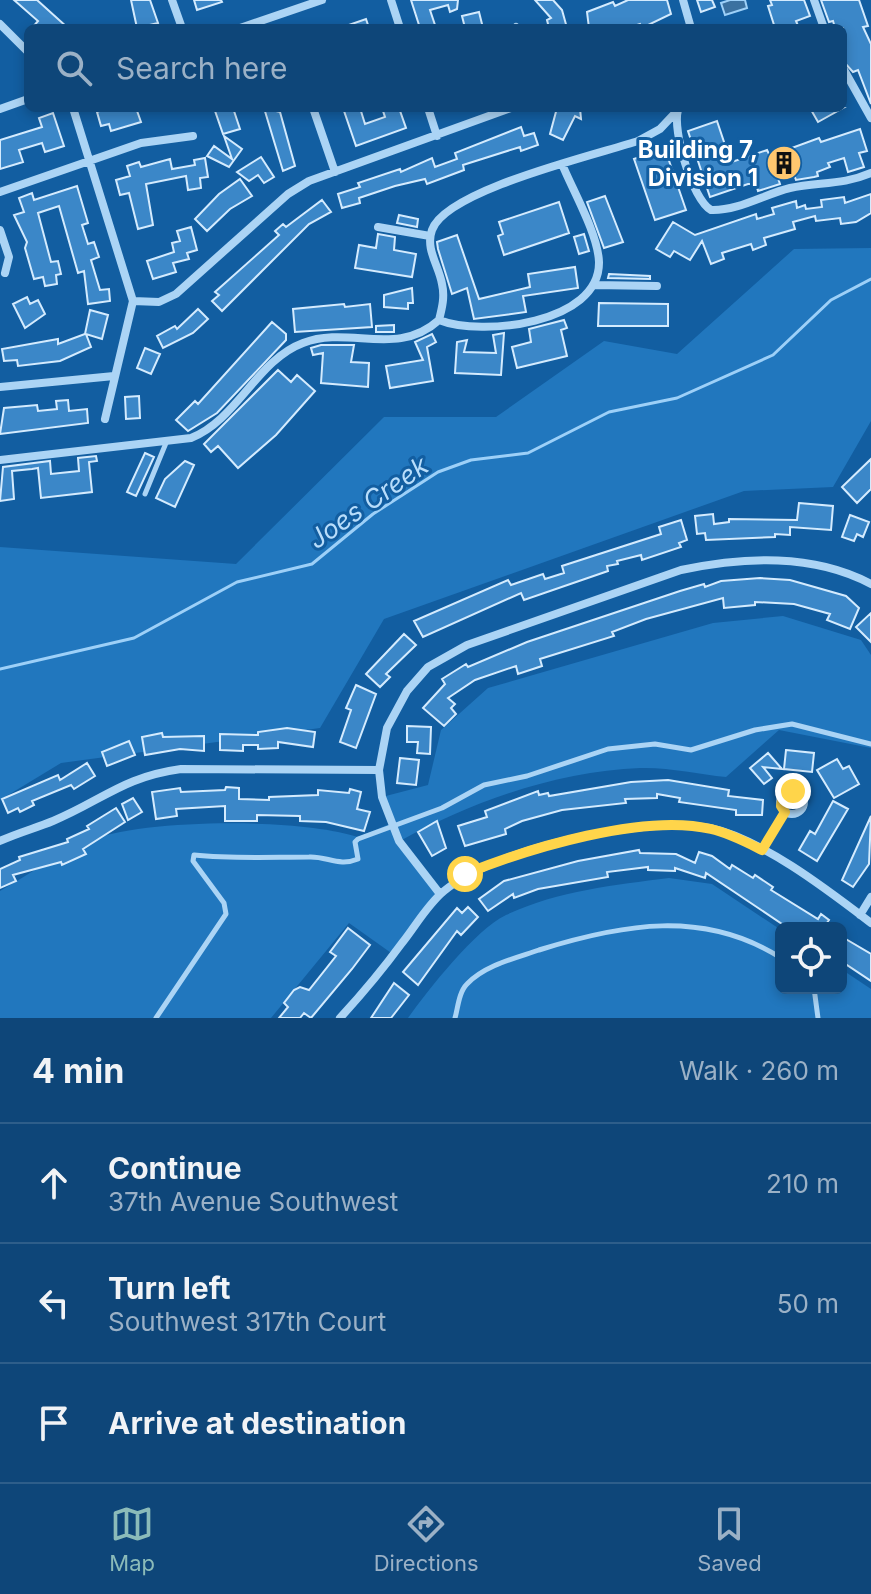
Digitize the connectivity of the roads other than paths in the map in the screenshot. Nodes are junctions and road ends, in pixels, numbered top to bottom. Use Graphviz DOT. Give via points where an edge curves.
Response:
graph roads {
  1 [pos="172,0"];
  2 [pos="322,0"];
  3 [pos="391,0"];
  4 [pos="683,0"];
  5 [pos="814,0"];
  6 [pos="0,24"];
  7 [pos="181,24"];
  8 [pos="252,24"];
  9 [pos="399,24"];
  10 [pos="689,24"];
  11 [pos="823,24"];
  12 [pos="24,48"];
  13 [pos="847,75"];
  14 [pos="24,100"];
  15 [pos="0,109"];
  16 [pos="74,112"];
  17 [pos="314,112"];
  18 [pos="429,112"];
  19 [pos="500,112"];
  20 [pos="675,112"];
  21 [pos="678,112"];
  22 [pos="871,118"];
  23 [pos="193,136"];
  24 [pos="437,136"];
  25 [pos="91,159"];
  26 [pos="562,164"];
  27 [pos="335,172"];
  28 [pos="871,173"];
  29 [pos="0,192"];
  30 [pos="378,227"];
  31 [pos="0,230"];
  32 [pos="430,236"];
  33 [pos="5,273"];
  34 [pos="594,285"];
  35 [pos="657,286"];
  36 [pos="133,301"];
  37 [pos="439,320"];
  38 [pos="114,376"];
  39 [pos="0,387"];
  40 [pos="105,419"];
  41 [pos="166,443"];
  42 [pos="0,460"];
  43 [pos="145,494"];
  44 [pos="870,579"];
  45 [pos="871,744"];
  46 [pos="379,770"];
  47 [pos="785,812"];
  48 [pos="393,826"];
  49 [pos="0,841"];
  50 [pos="762,850"];
  51 [pos="440,894"];
  52 [pos="871,897"];
  53 [pos="860,915"];
  54 [pos="871,923"];
  55 [pos="775,955"];
  56 [pos="815,994"];
  57 [pos="156,1018"];
  58 [pos="340,1018"];
  59 [pos="455,1018"];
  60 [pos="818,1018"];
  1 -- 7 [label="street"];
  2 -- 8 [label="street"];
  3 -- 9 [label="street"];
  4 -- 10 [label="street"];
  5 -- 11 [label="street"];
  6 -- 12 [label="street"];
  13 -- 22 [label="street"];
  14 -- 15 [label="street"];
  16 -- 25 [label="street"];
  17 -- 27 [label="street"];
  18 -- 24 [label="street"];
  19 -- 24 [label="street"];
  20 -- 26 [label="street" via="649,136"];
  21 -- 28 [label="street" via="681,146 699,198 711,210"];
  23 -- 25 [label="street" via="153,140"];
  24 -- 27 [label="street"];
  25 -- 29 [label="street"];
  25 -- 36 [label="street"];
  26 -- 32 [label="street" via="463,200 439,217"];
  26 -- 34 [label="street" via="598,255"];
  27 -- 36 [label="street" via="288,194 168,300"];
  30 -- 32 [label="street"];
  31 -- 33 [label="street" via="9,257"];
  32 -- 37 [label="street" via="443,287"];
  34 -- 35 [label="street"];
  34 -- 37 [label="street" via="574,305 521,323 484,328"];
  36 -- 38 [label="street"];
  37 -- 41 [label="street" via="420,334 398,340 325,337 297,345 207,429"];
  38 -- 39 [label="street"];
  38 -- 40 [label="street"];
  41 -- 42 [label="street"];
  41 -- 43 [label="lane"];
  44 -- 46 [label="street" via="758,558 719,562 681,570 467,645 428,667 407,691 387,728"];
  45 -- 48 [label="lane" via="792,724 691,750 666,744 594,752 484,785"];
  46 -- 48 [label="street"];
  46 -- 49 [label="street" via="154,773"];
  47 -- 50 [label="street"];
  48 -- 51 [label="street"];
  48 -- 57 [label="lane" via="358,839 358,859 345,863 310,856 194,855 226,914"];
  50 -- 51 [label="street" via="709,828 652,827 575,839 499,860 465,874"];
  50 -- 53 [label="street"];
  51 -- 58 [label="street"];
  52 -- 53 [label="street"];
  53 -- 54 [label="street"];
  55 -- 59 [label="lane" via="748,940 694,925 593,933 479,975 463,989"];
  56 -- 60 [label="lane"];
}
